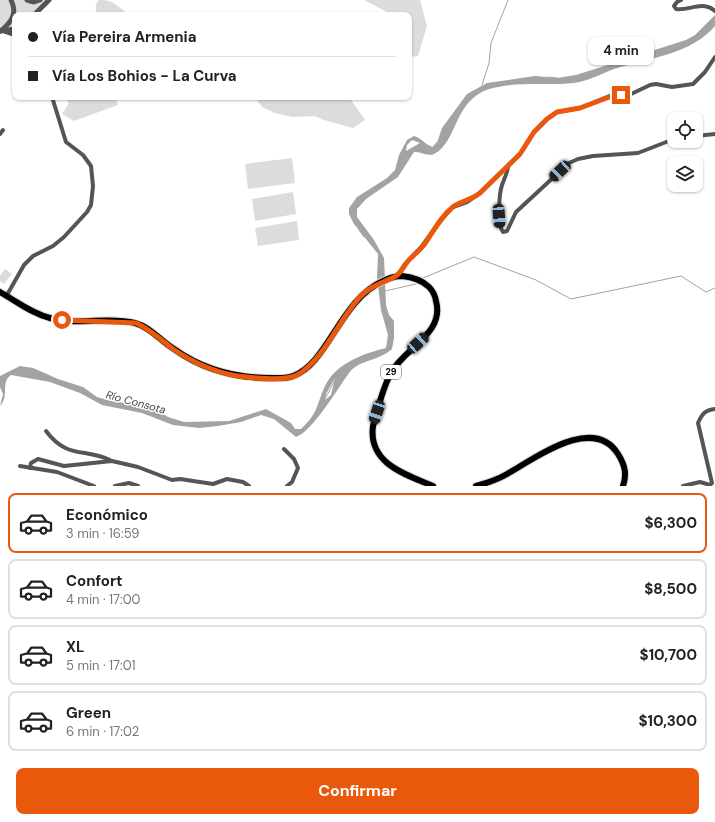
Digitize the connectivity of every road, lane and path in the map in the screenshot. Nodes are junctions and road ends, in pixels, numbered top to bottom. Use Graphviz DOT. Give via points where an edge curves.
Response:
graph roads {
  1 [pos="11,0"];
  2 [pos="27,0"];
  3 [pos="40,0"];
  4 [pos="48,0"];
  5 [pos="681,0"];
  6 [pos="715,11"];
  7 [pos="13,12"];
  8 [pos="37,12"];
  9 [pos="12,17"];
  10 [pos="12,29"];
  11 [pos="1,31"];
  12 [pos="12,34"];
  13 [pos="715,57"];
  14 [pos="53,100"];
  15 [pos="3,130"];
  16 [pos="0,134"];
  17 [pos="715,134"];
  18 [pos="703,135"];
  19 [pos="667,142"];
  20 [pos="508,166"];
  21 [pos="397,276"];
  22 [pos="0,292"];
  23 [pos="7,295"];
  24 [pos="715,409"];
  25 [pos="46,431"];
  26 [pos="284,449"];
  27 [pos="112,460"];
  28 [pos="20,466"];
  29 [pos="30,468"];
  30 [pos="94,486"];
  31 [pos="115,486"];
  32 [pos="138,486"];
  33 [pos="249,486"];
  34 [pos="287,486"];
  35 [pos="433,486"];
  36 [pos="476,486"];
  37 [pos="623,486"];
  38 [pos="683,486"];
  1 -- 7 [label="street"];
  2 -- 3 [label="street"];
  4 -- 8 [label="street"];
  5 -- 6 [label="street" via="675,4 676,9 702,5 709,6"];
  9 -- 11 [label="street"];
  10 -- 11 [label="street"];
  11 -- 12 [label="street"];
  13 -- 20 [label="street" via="693,84 672,87 650,85 629,95 612,96 580,108 557,112 534,132 520,154"];
  14 -- 23 [label="street" via="66,142 83,155 91,166 92,199 87,212 53,246 33,256 24,265"];
  15 -- 16 [label="street"];
  17 -- 18 [label="street"];
  19 -- 20 [label="street" via="638,153 578,158 569,163 516,212 507,231 503,232 499,216 502,186"];
  20 -- 21 [label="street" via="474,198 453,207"];
  21 -- 23 [label="main road" via="366,290 306,368 292,377 278,378 236,376 211,368 188,358 136,323 50,318 23,306"];
  21 -- 35 [label="main road, 29" via="425,283 434,294 438,311 431,330 400,359 391,372 373,426 372,440 379,458"];
  22 -- 23 [label="main road"];
  24 -- 38 [label="street" via="702,414 698,423 712,483 710,485 695,482"];
  25 -- 27 [label="street" via="71,452"];
  26 -- 34 [label="street" via="294,459 298,468 292,482"];
  27 -- 29 [label="street" via="64,466 38,459 31,463"];
  27 -- 33 [label="street" via="172,480 213,484 227,479"];
  28 -- 29 [label="street"];
  29 -- 30 [label="street" via="57,472"];
  31 -- 32 [label="street" via="129,483"];
  36 -- 37 [label="main road" via="502,477 549,449 592,438 605,442 616,450 626,474"];
}
